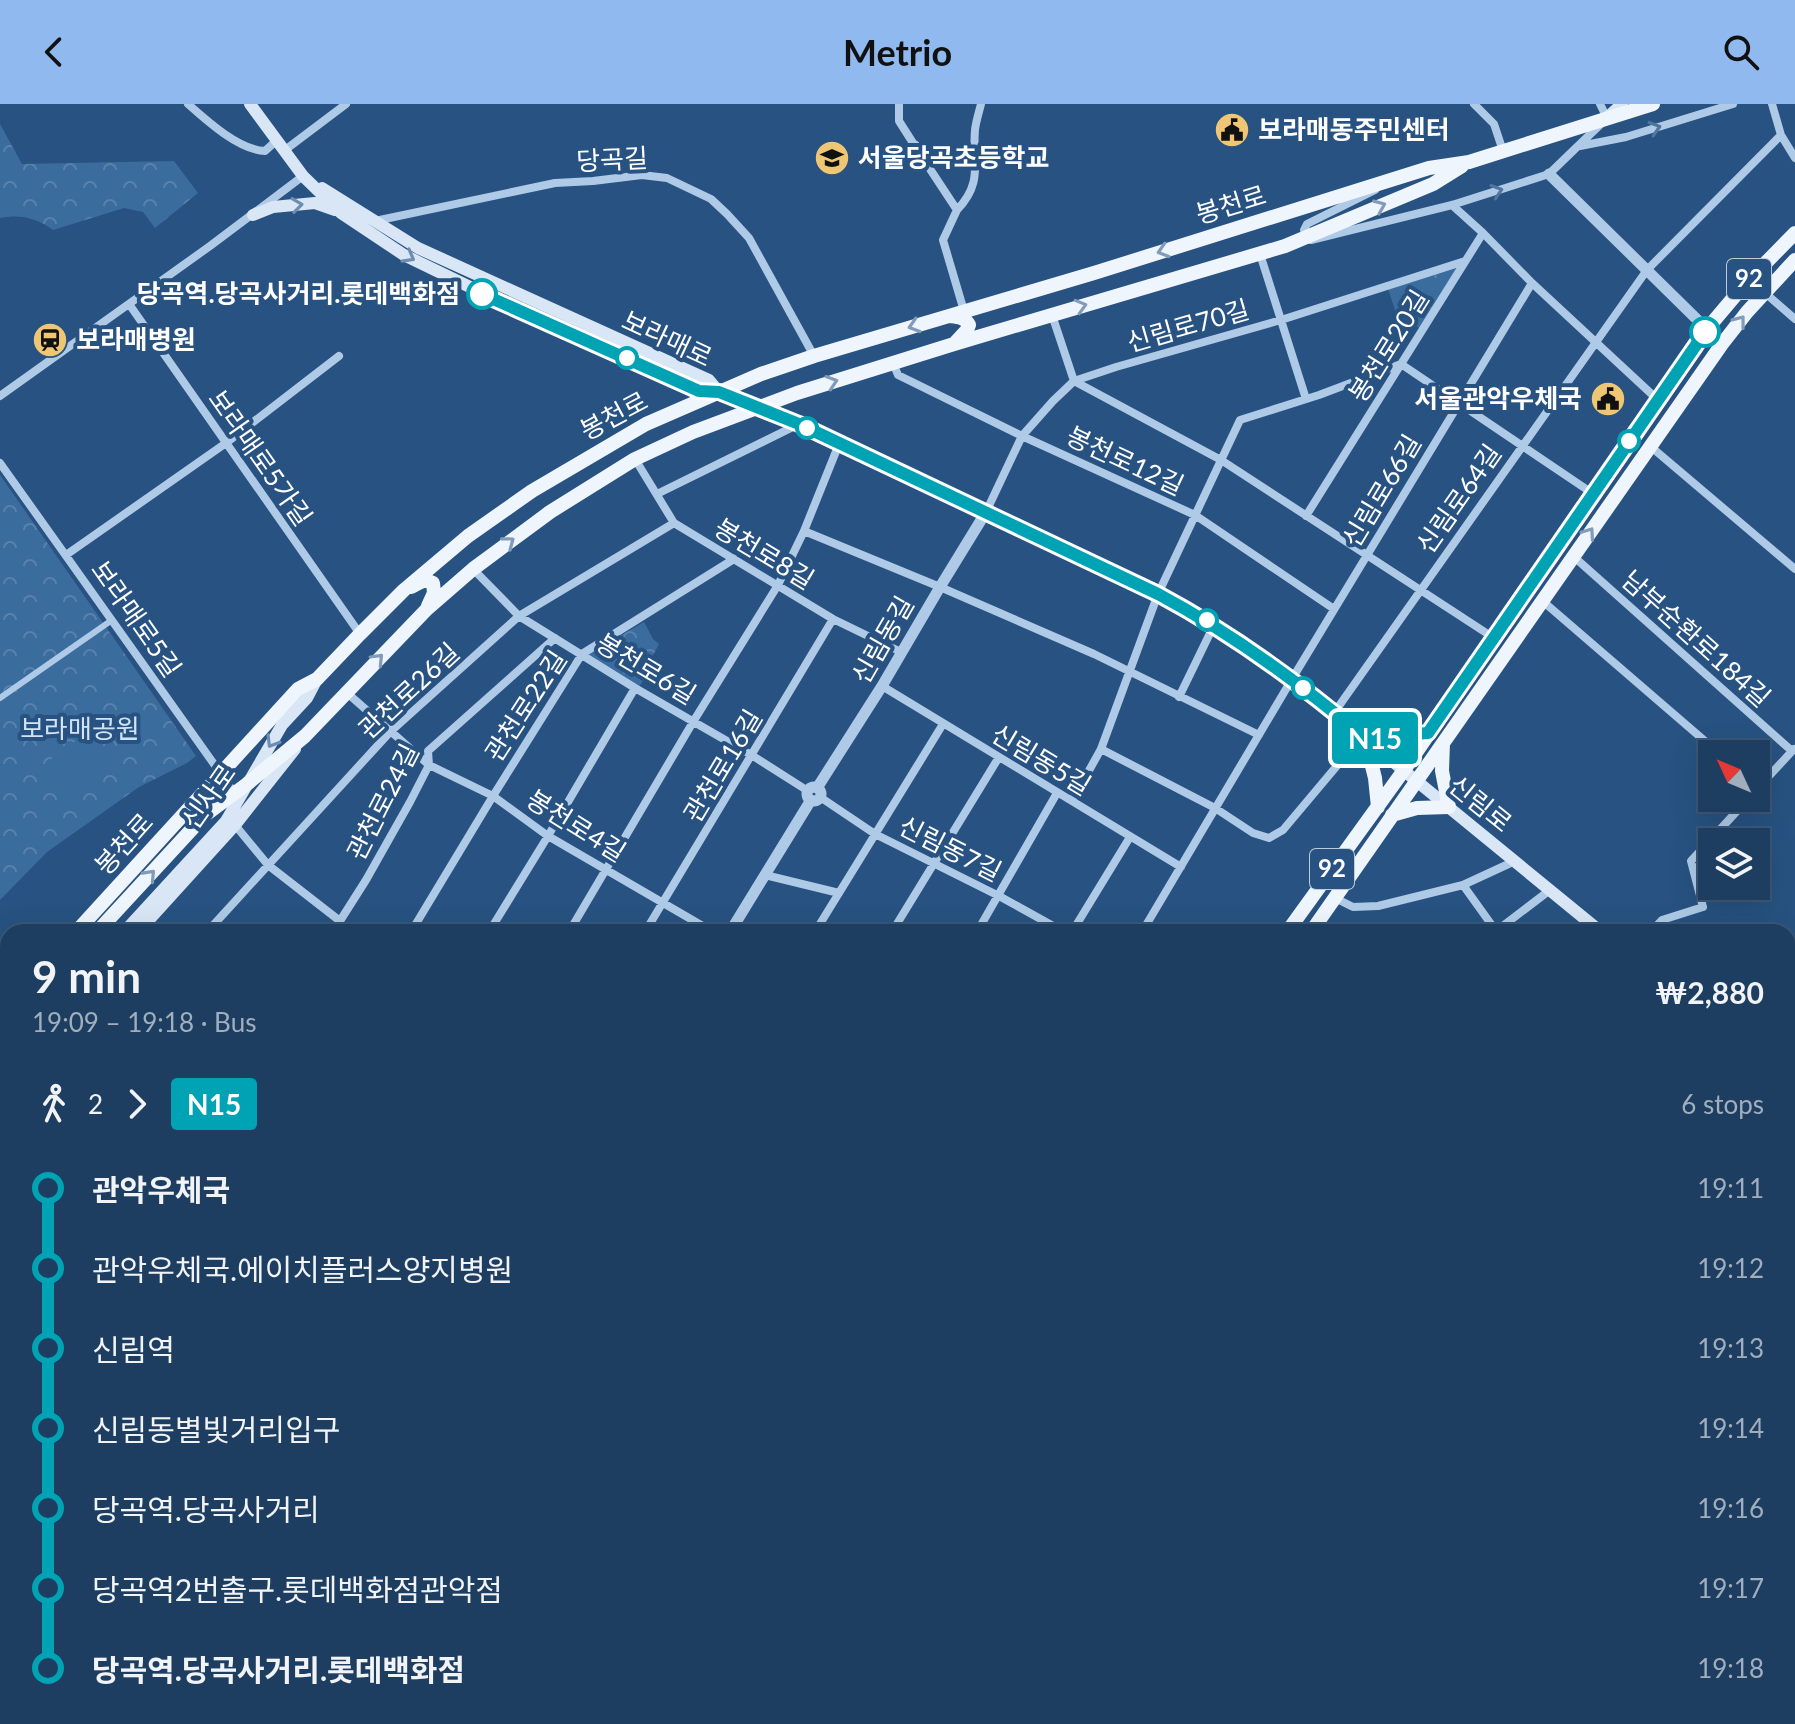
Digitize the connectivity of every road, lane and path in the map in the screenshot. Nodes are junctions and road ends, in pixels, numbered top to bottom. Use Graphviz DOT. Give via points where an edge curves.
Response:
graph roads {
  1 [pos="188,104"];
  2 [pos="250,104"];
  3 [pos="346,104"];
  4 [pos="899,104"];
  5 [pos="981,104"];
  6 [pos="1474,104"];
  7 [pos="1600,104"];
  8 [pos="1622,104"];
  9 [pos="1653,104"];
  10 [pos="1733,104"];
  11 [pos="1772,104"];
  12 [pos="1607,118"];
  13 [pos="1781,135"];
  14 [pos="280,146"];
  15 [pos="1579,147"];
  16 [pos="1503,151"];
  17 [pos="1795,158"];
  18 [pos="1469,162"];
  19 [pos="1549,174"];
  20 [pos="303,176"];
  21 [pos="1398,179"];
  22 [pos="1452,205"];
  23 [pos="957,210"];
  24 [pos="341,213"];
  25 [pos="253,215"];
  26 [pos="374,222"];
  27 [pos="1483,233"];
  28 [pos="1795,233"];
  29 [pos="1341,234"];
  30 [pos="1309,236"];
  31 [pos="1285,246"];
  32 [pos="1260,254"];
  33 [pos="1795,260"];
  34 [pos="1465,261"];
  35 [pos="1647,270"];
  36 [pos="1532,283"];
  37 [pos="1034,291"];
  38 [pos="1764,292"];
  39 [pos="129,304"];
  40 [pos="964,311"];
  41 [pos="947,316"];
  42 [pos="1049,316"];
  43 [pos="1795,319"];
  44 [pos="1281,320"];
  45 [pos="1707,329"];
  46 [pos="1596,343"];
  47 [pos="954,344"];
  48 [pos="1722,344"];
  49 [pos="339,356"];
  50 [pos="814,356"];
  51 [pos="893,363"];
  52 [pos="1401,364"];
  53 [pos="1074,381"];
  54 [pos="719,392"];
  55 [pos="0,396"];
  56 [pos="1306,399"];
  57 [pos="1658,400"];
  58 [pos="1459,403"];
  59 [pos="758,407"];
  60 [pos="799,424"];
  61 [pos="1022,436"];
  62 [pos="226,443"];
  63 [pos="839,444"];
  64 [pos="1521,445"];
  65 [pos="1650,446"];
  66 [pos="635,459"];
  67 [pos="1221,460"];
  68 [pos="0,463"];
  69 [pos="1592,493"];
  70 [pos="657,494"];
  71 [pos="986,512"];
  72 [pos="1195,515"];
  73 [pos="1306,516"];
  74 [pos="674,523"];
  75 [pos="804,531"];
  76 [pos="66,555"];
  77 [pos="1367,555"];
  78 [pos="1573,556"];
  79 [pos="734,559"];
  80 [pos="473,569"];
  81 [pos="1795,569"];
  82 [pos="778,585"];
  83 [pos="940,587"];
  84 [pos="404,590"];
  85 [pos="1420,590"];
  86 [pos="1158,594"];
  87 [pos="1546,600"];
  88 [pos="427,609"];
  89 [pos="1334,609"];
  90 [pos="519,616"];
  91 [pos="833,619"];
  92 [pos="112,620"];
  93 [pos="1214,625"];
  94 [pos="360,634"];
  95 [pos="555,638"];
  96 [pos="1494,638"];
  97 [pos="901,652"];
  98 [pos="582,654"];
  99 [pos="1130,670"];
  100 [pos="317,679"];
  101 [pos="1292,679"];
  102 [pos="882,686"];
  103 [pos="635,688"];
  104 [pos="346,692"];
  105 [pos="1179,697"];
  106 [pos="0,698"];
  107 [pos="1334,713"];
  108 [pos="693,722"];
  109 [pos="943,724"];
  110 [pos="390,732"];
  111 [pos="1428,733"];
  112 [pos="1259,735"];
  113 [pos="305,736"];
  114 [pos="1364,737"];
  115 [pos="1448,737"];
  116 [pos="1704,740"];
  117 [pos="1101,749"];
  118 [pos="1794,750"];
  119 [pos="753,756"];
  120 [pos="999,757"];
  121 [pos="429,765"];
  122 [pos="1404,770"];
  123 [pos="220,773"];
  124 [pos="1770,774"];
  125 [pos="1416,781"];
  126 [pos="240,792"];
  127 [pos="1057,793"];
  128 [pos="814,794"];
  129 [pos="493,796"];
  130 [pos="1072,801"];
  131 [pos="1378,807"];
  132 [pos="1449,807"];
  133 [pos="1215,808"];
  134 [pos="1736,812"];
  135 [pos="1392,815"];
  136 [pos="235,825"];
  137 [pos="875,834"];
  138 [pos="548,836"];
  139 [pos="1130,837"];
  140 [pos="1515,861"];
  141 [pos="934,864"];
  142 [pos="268,865"];
  143 [pos="1181,867"];
  144 [pos="606,870"];
  145 [pos="765,875"];
  146 [pos="1463,885"];
  147 [pos="1550,890"];
  148 [pos="839,893"];
  149 [pos="999,896"];
  150 [pos="1335,898"];
  151 [pos="663,903"];
  152 [pos="340,921"];
  153 [pos="83,924"];
  154 [pos="104,924"];
  155 [pos="131,924"];
  156 [pos="145,924"];
  157 [pos="214,924"];
  158 [pos="338,924"];
  159 [pos="416,924"];
  160 [pos="494,924"];
  161 [pos="574,924"];
  162 [pos="650,924"];
  163 [pos="699,924"];
  164 [pos="735,924"];
  165 [pos="820,924"];
  166 [pos="897,924"];
  167 [pos="982,924"];
  168 [pos="1050,924"];
  169 [pos="1077,924"];
  170 [pos="1147,924"];
  171 [pos="1292,924"];
  172 [pos="1317,924"];
  173 [pos="1491,924"];
  174 [pos="1505,924"];
  175 [pos="1587,924"];
  176 [pos="1658,924"];
  1 -- 14 [label="street" via="245,146 265,151"];
  2 -- 14 [label="main road, 보라매로"];
  3 -- 14 [label="street"];
  4 -- 23 [label="street" via="899,121"];
  5 -- 23 [label="street" via="974,184"];
  6 -- 16 [label="street" via="1494,124"];
  7 -- 12 [label="street"];
  8 -- 12 [label="main road"];
  9 -- 12 [label="main road, 봉천로"];
  15 -- 10 [label="street, one-way"];
  11 -- 13 [label="street"];
  12 -- 15 [label="street"];
  12 -- 16 [label="main road, 봉천로"];
  13 -- 17 [label="street"];
  13 -- 35 [label="street, 신림로64길"];
  14 -- 20 [label="main road, 보라매로"];
  15 -- 19 [label="street"];
  16 -- 18 [label="main road, 봉천로"];
  18 -- 21 [label="main road, 봉천로"];
  30 -- 18 [label="main road, 봉천로, one-way" via="1433,184"];
  22 -- 19 [label="street, one-way"];
  19 -- 35 [label="street"];
  20 -- 24 [label="main road, 보라매로"];
  20 -- 25 [label="street"];
  20 -- 26 [label="main road, 보라매로"];
  21 -- 30 [label="street" via="1307,224"];
  21 -- 37 [label="main road, 봉천로, one-way"];
  22 -- 27 [label="street"];
  22 -- 29 [label="street"];
  23 -- 40 [label="street" via="943,240"];
  25 -- 24 [label="main road, one-way" via="273,207 315,203"];
  24 -- 54 [label="main road, 보라매로, one-way" via="462,285 699,391"];
  25 -- 39 [label="street"];
  26 -- 50 [label="street, 당곡길" via="555,183 642,175 667,178 711,199 749,238"];
  26 -- 54 [label="main road, 보라매로" via="458,268 709,380"];
  27 -- 34 [label="street, 봉천로20길"];
  27 -- 36 [label="street"];
  28 -- 45 [label="main road, 92"];
  29 -- 30 [label="street"];
  29 -- 31 [label="street"];
  30 -- 31 [label="main road, 봉천로"];
  31 -- 32 [label="main road, 봉천로"];
  42 -- 32 [label="main road, 봉천로, one-way"];
  32 -- 44 [label="street"];
  33 -- 38 [label="main road, 92"];
  34 -- 44 [label="street, 신림로70길"];
  34 -- 52 [label="street, 봉천로20길"];
  35 -- 45 [label="street"];
  35 -- 46 [label="street, 신림로64길"];
  36 -- 46 [label="street"];
  36 -- 58 [label="street, 신림로66길"];
  37 -- 40 [label="main road, 봉천로"];
  37 -- 42 [label="main road" via="1026,311"];
  38 -- 43 [label="street"];
  48 -- 38 [label="main road, 92, one-way"];
  39 -- 55 [label="street"];
  39 -- 62 [label="street, 보라매로5가길"];
  40 -- 41 [label="main road, 봉천로"];
  41 -- 47 [label="main road" via="969,325"];
  41 -- 50 [label="main road, 봉천로, one-way"];
  42 -- 47 [label="main road, 봉천로"];
  42 -- 53 [label="street"];
  44 -- 53 [label="street, 신림로70길"];
  44 -- 56 [label="street"];
  45 -- 48 [label="street"];
  45 -- 57 [label="main road, 92"];
  46 -- 57 [label="street"];
  46 -- 64 [label="street, 신림로64길"];
  47 -- 51 [label="main road, 봉천로"];
  48 -- 65 [label="main road, 92"];
  49 -- 62 [label="street"];
  50 -- 54 [label="main road, 봉천로"];
  59 -- 51 [label="main road, 봉천로, one-way"];
  51 -- 61 [label="street, 봉천로12길" via="898,375"];
  52 -- 56 [label="street"];
  52 -- 58 [label="street"];
  52 -- 73 [label="street, 봉천로20길"];
  53 -- 61 [label="street, 신림로70길"];
  53 -- 67 [label="street"];
  54 -- 59 [label="main road, 신림로"];
  54 -- 84 [label="main road, 봉천로" via="646,424 532,491"];
  56 -- 67 [label="street" via="1240,420"];
  57 -- 69 [label="main road, 92"];
  58 -- 64 [label="street"];
  58 -- 77 [label="street, 신림로66길"];
  59 -- 60 [label="main road, 신림로"];
  59 -- 66 [label="main road, 봉천로"];
  60 -- 63 [label="main road, 신림로"];
  60 -- 70 [label="street"];
  61 -- 71 [label="street, 신림로70길"];
  61 -- 72 [label="street, 봉천로12길"];
  62 -- 76 [label="street"];
  62 -- 94 [label="street, 보라매로5가길"];
  63 -- 71 [label="main road, 신림로"];
  63 -- 75 [label="street"];
  64 -- 69 [label="street"];
  64 -- 85 [label="street, 신림로64길"];
  78 -- 65 [label="main road, 92, one-way"];
  65 -- 81 [label="street"];
  66 -- 70 [label="street, 봉천로8길"];
  80 -- 66 [label="main road, 봉천로, one-way"];
  67 -- 72 [label="street"];
  67 -- 73 [label="street"];
  68 -- 76 [label="street, 보라매로5길"];
  69 -- 96 [label="main road, 92"];
  70 -- 74 [label="street, 봉천로8길"];
  71 -- 83 [label="street, 신림동길"];
  71 -- 86 [label="main road, 신림로"];
  72 -- 86 [label="street"];
  72 -- 89 [label="street, 봉천로12길"];
  73 -- 77 [label="street"];
  74 -- 79 [label="street, 봉천로8길"];
  74 -- 90 [label="street, 관천로26길"];
  75 -- 82 [label="street"];
  75 -- 83 [label="street"];
  76 -- 92 [label="street, 보라매로5길"];
  77 -- 85 [label="street"];
  77 -- 89 [label="street, 신림로66길"];
  78 -- 87 [label="main road, 92"];
  78 -- 118 [label="street, 남부순환로184길"];
  79 -- 82 [label="street, 봉천로8길"];
  79 -- 98 [label="street, 관천로22길"];
  80 -- 88 [label="main road, 봉천로"];
  80 -- 90 [label="street, 봉천로6길"];
  82 -- 91 [label="street, 봉천로8길"];
  82 -- 108 [label="street"];
  83 -- 97 [label="street, 신림동길"];
  83 -- 99 [label="street"];
  84 -- 88 [label="main road" via="422,581 433,583"];
  84 -- 94 [label="main road, 봉천로"];
  85 -- 96 [label="street"];
  85 -- 107 [label="street, 신림로64길"];
  86 -- 93 [label="main road, 신림로"];
  86 -- 99 [label="street"];
  87 -- 115 [label="main road, 92"];
  87 -- 116 [label="street"];
  104 -- 88 [label="main road, 봉천로, one-way"];
  89 -- 101 [label="street, 신림로66길"];
  90 -- 95 [label="street, 봉천로6길"];
  90 -- 110 [label="street, 관천로26길"];
  91 -- 97 [label="street, 봉천로8길"];
  91 -- 119 [label="street, 관천로16길"];
  92 -- 106 [label="street"];
  92 -- 123 [label="street, 보라매로5길"];
  93 -- 101 [label="main road, 신림로"];
  93 -- 105 [label="street"];
  94 -- 100 [label="main road, 봉천로"];
  95 -- 98 [label="street, 봉천로6길"];
  95 -- 121 [label="street, 관천로24길" via="428,751"];
  96 -- 111 [label="main road, 92"];
  97 -- 102 [label="street, 신림동길"];
  98 -- 103 [label="street, 봉천로6길"];
  98 -- 129 [label="street, 관천로22길"];
  99 -- 105 [label="street"];
  99 -- 117 [label="street"];
  100 -- 123 [label="main road, 봉천로" via="298,689"];
  100 -- 126 [label="main road, 신사로, one-way"];
  101 -- 107 [label="main road, 신림로"];
  101 -- 112 [label="street, 신림로66길"];
  102 -- 109 [label="street, 신림동5길"];
  102 -- 128 [label="street, 신림동길"];
  103 -- 108 [label="street, 봉천로6길"];
  103 -- 138 [label="street"];
  104 -- 110 [label="street, 봉천로4길"];
  104 -- 113 [label="main road, 봉천로"];
  105 -- 112 [label="street"];
  107 -- 114 [label="main road, 신림로"];
  108 -- 119 [label="street, 봉천로6길"];
  108 -- 144 [label="street"];
  109 -- 120 [label="street, 신림동5길"];
  109 -- 137 [label="street"];
  110 -- 121 [label="street, 봉천로4길"];
  110 -- 142 [label="street, 관천로26길"];
  111 -- 114 [label="main road"];
  111 -- 122 [label="main road, 92"];
  112 -- 133 [label="street, 신림로66길"];
  113 -- 126 [label="main road, 봉천로"];
  113 -- 136 [label="main road, 신사로"];
  114 -- 122 [label="main road, 신림로"];
  114 -- 131 [label="main road"];
  114 -- 133 [label="street" via="1283,830 1269,838"];
  115 -- 125 [label="main road, 92"];
  115 -- 132 [label="main road" via="1442,771"];
  117 -- 130 [label="street"];
  117 -- 133 [label="street"];
  118 -- 124 [label="street"];
  119 -- 128 [label="street, 봉천로6길"];
  119 -- 151 [label="street, 관천로16길"];
  120 -- 127 [label="street, 신림동5길"];
  120 -- 141 [label="street"];
  121 -- 129 [label="street, 봉천로4길"];
  121 -- 152 [label="street, 관천로24길"];
  122 -- 125 [label="main road, 신림로"];
  122 -- 131 [label="main road, 92"];
  123 -- 126 [label="street, 보라매로5길"];
  123 -- 153 [label="main road, 봉천로"];
  125 -- 132 [label="main road, 신림로"];
  125 -- 135 [label="main road, 92"];
  154 -- 126 [label="main road, 봉천로, one-way" via="204,816"];
  126 -- 155 [label="main road, 신사로" via="226,821"];
  127 -- 130 [label="street, 신림동5길"];
  127 -- 149 [label="street"];
  128 -- 137 [label="street, 신림동7길"];
  128 -- 145 [label="street, 신림동길"];
  129 -- 138 [label="street, 봉천로4길"];
  129 -- 159 [label="street, 관천로22길"];
  130 -- 139 [label="street, 신림동5길"];
  131 -- 171 [label="main road, 92"];
  132 -- 135 [label="main road"];
  132 -- 140 [label="main road, 신림로"];
  133 -- 143 [label="street, 신림로66길"];
  134 -- 176 [label="street" via="1691,861 1703,907"];
  135 -- 150 [label="main road, 92"];
  136 -- 142 [label="street"];
  136 -- 156 [label="main road, 신사로"];
  137 -- 141 [label="street, 신림동7길"];
  137 -- 148 [label="street"];
  138 -- 144 [label="street, 봉천로4길"];
  138 -- 160 [label="street"];
  139 -- 143 [label="street, 신림동5길"];
  139 -- 169 [label="street"];
  140 -- 146 [label="street"];
  140 -- 147 [label="main road, 신림로"];
  141 -- 149 [label="street, 신림동7길"];
  141 -- 166 [label="street"];
  142 -- 152 [label="street"];
  142 -- 157 [label="street, 관천로26길"];
  143 -- 170 [label="street, 신림로66길"];
  144 -- 151 [label="street, 봉천로4길"];
  144 -- 161 [label="street"];
  145 -- 148 [label="street"];
  145 -- 164 [label="street, 신림동길"];
  146 -- 150 [label="street" via="1378,906 1353,907"];
  146 -- 173 [label="street"];
  147 -- 174 [label="street"];
  147 -- 175 [label="main road, 신림로"];
  148 -- 165 [label="street"];
  149 -- 167 [label="street"];
  149 -- 168 [label="street, 신림동7길"];
  150 -- 172 [label="main road, 92"];
  151 -- 162 [label="street, 관천로16길"];
  151 -- 163 [label="street, 봉천로4길"];
  152 -- 158 [label="street, 관천로24길"];
}
